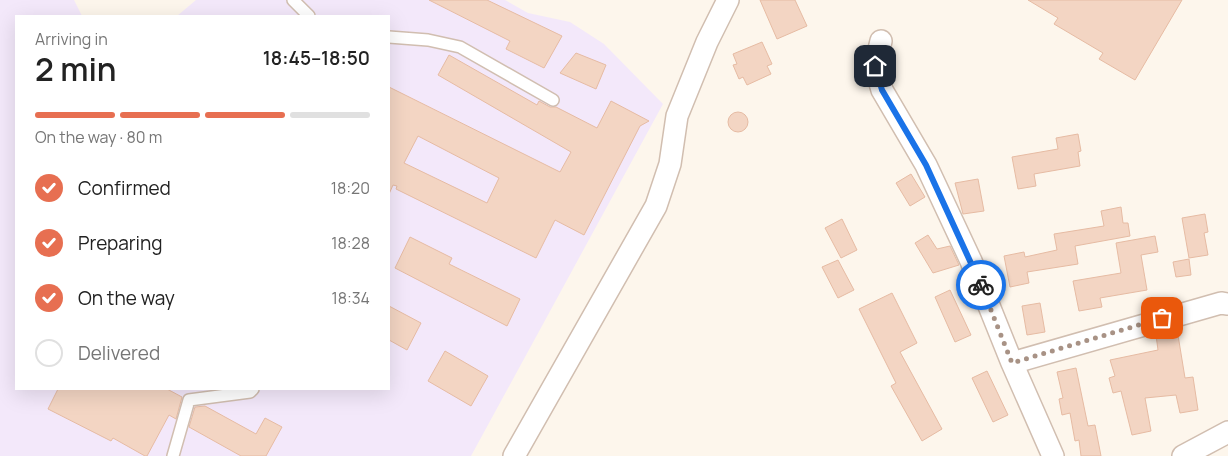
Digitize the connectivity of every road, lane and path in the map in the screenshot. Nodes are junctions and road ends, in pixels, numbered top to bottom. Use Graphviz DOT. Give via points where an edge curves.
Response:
graph roads {
  1 [pos="293,0"];
  2 [pos="728,0"];
  3 [pos="308,15"];
  4 [pos="390,37"];
  5 [pos="881,41"];
  6 [pos="553,100"];
  7 [pos="1228,304"];
  8 [pos="1012,363"];
  9 [pos="252,390"];
  10 [pos="1228,432"];
  11 [pos="173,456"];
  12 [pos="514,456"];
  13 [pos="1053,456"];
  14 [pos="1183,456"];
  1 -- 3 [label="lane"];
  2 -- 12 [label="street" via="677,116 670,164 656,206"];
  4 -- 6 [label="lane" via="460,47"];
  5 -- 8 [label="street" via="875,66 882,90 926,165 971,261"];
  7 -- 8 [label="street" via="1162,318"];
  8 -- 13 [label="street"];
  9 -- 11 [label="lane" via="189,400"];
  10 -- 14 [label="street"];
}
